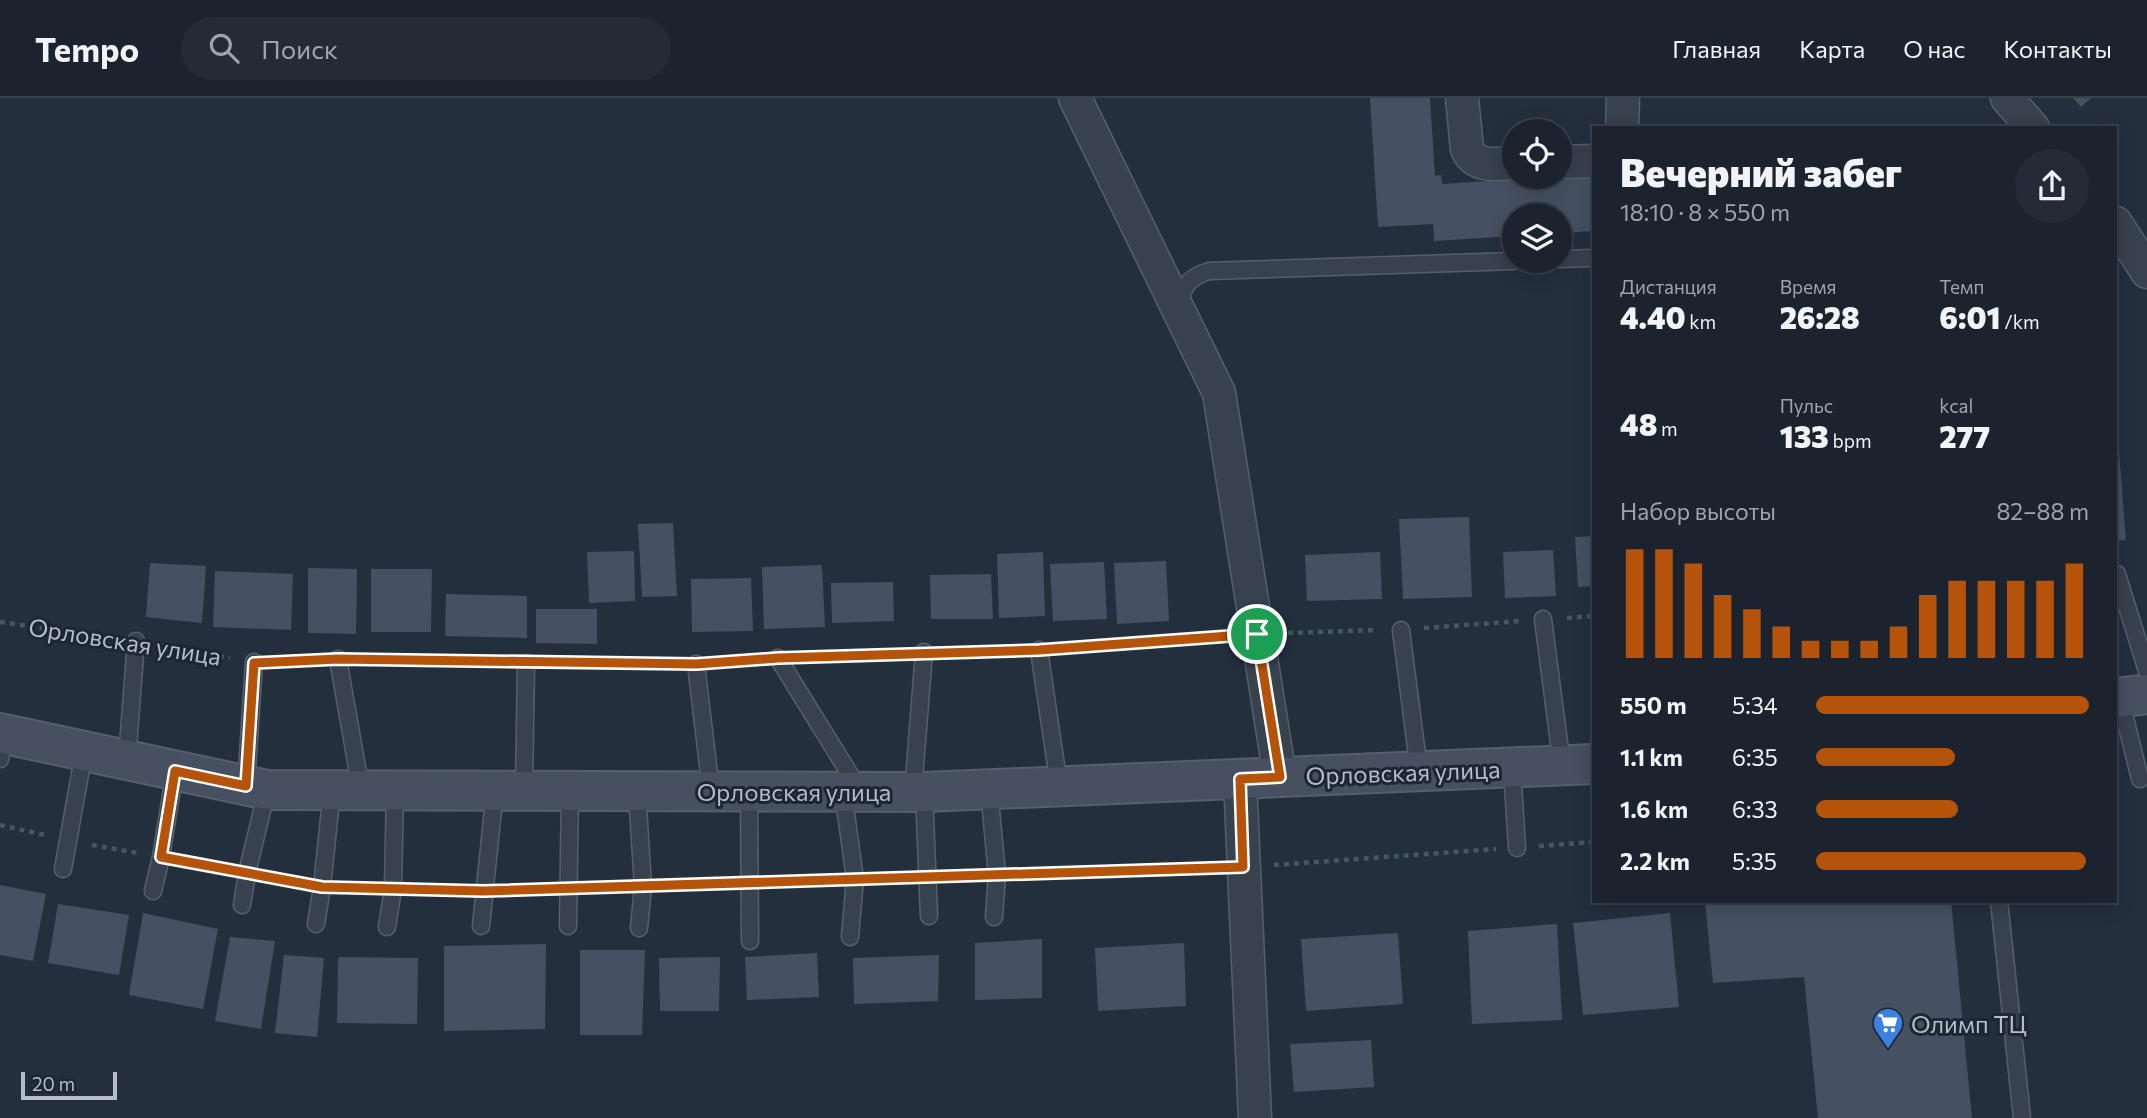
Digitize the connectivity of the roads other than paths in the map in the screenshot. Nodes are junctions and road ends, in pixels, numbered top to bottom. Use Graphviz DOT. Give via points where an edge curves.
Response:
graph roads {
  1 [pos="1075,98"];
  2 [pos="1462,98"];
  3 [pos="1623,98"];
  4 [pos="2007,98"];
  5 [pos="1622,126"];
  6 [pos="2031,126"];
  7 [pos="1592,161"];
  8 [pos="1572,162"];
  9 [pos="1502,163"];
  10 [pos="2117,225"];
  11 [pos="1592,258"];
  12 [pos="1572,259"];
  13 [pos="1502,261"];
  14 [pos="2147,272"];
  15 [pos="1181,315"];
  16 [pos="2117,574"];
  17 [pos="1543,619"];
  18 [pos="1401,630"];
  19 [pos="136,641"];
  20 [pos="1039,650"];
  21 [pos="924,652"];
  22 [pos="778,658"];
  23 [pos="338,659"];
  24 [pos="254,663"];
  25 [pos="526,663"];
  26 [pos="696,664"];
  27 [pos="2147,671"];
  28 [pos="2128,696"];
  29 [pos="2,742"];
  30 [pos="85,752"];
  31 [pos="127,760"];
  32 [pos="1578,765"];
  33 [pos="1511,767"];
  34 [pos="175,771"];
  35 [pos="1419,771"];
  36 [pos="1280,777"];
  37 [pos="1240,779"];
  38 [pos="2140,779"];
  39 [pos="1059,786"];
  40 [pos="257,788"];
  41 [pos="989,789"];
  42 [pos="363,790"];
  43 [pos="509,790"];
  44 [pos="570,791"];
  45 [pos="637,791"];
  46 [pos="711,791"];
  47 [pos="749,792"];
  48 [pos="852,792"];
  49 [pos="918,792"];
  50 [pos="1517,848"];
  51 [pos="63,869"];
  52 [pos="153,891"];
  53 [pos="1999,903"];
  54 [pos="242,905"];
  55 [pos="929,916"];
  56 [pos="995,917"];
  57 [pos="316,924"];
  58 [pos="481,926"];
  59 [pos="568,926"];
  60 [pos="387,927"];
  61 [pos="639,928"];
  62 [pos="850,937"];
  63 [pos="750,941"];
  64 [pos="1255,1118"];
  65 [pos="2022,1118"];
  1 -- 15 [label="street"];
  2 -- 9 [label="street" via="1471,156 1486,164"];
  3 -- 5 [label="street"];
  4 -- 6 [label="street"];
  7 -- 8 [label="street"];
  10 -- 14 [label="street"];
  11 -- 12 [label="lane"];
  13 -- 15 [label="lane" via="1209,271 1197,274 1184,286"];
  15 -- 36 [label="street" via="1219,393"];
  16 -- 27 [label="lane"];
  17 -- 32 [label="lane"];
  18 -- 35 [label="lane"];
  19 -- 31 [label="lane"];
  20 -- 39 [label="lane"];
  21 -- 49 [label="lane"];
  22 -- 48 [label="lane"];
  23 -- 42 [label="lane"];
  24 -- 40 [label="lane"];
  25 -- 43 [label="lane"];
  26 -- 46 [label="lane"];
  28 -- 38 [label="lane"];
  29 -- 30 [label="main road, Орловская улица"];
  30 -- 31 [label="main road, Орловская улица"];
  30 -- 51 [label="lane"];
  31 -- 34 [label="main road, Орловская улица"];
  32 -- 33 [label="main road, Орловская улица"];
  33 -- 35 [label="main road, Орловская улица"];
  33 -- 50 [label="lane"];
  34 -- 40 [label="main road, Орловская улица"];
  34 -- 52 [label="lane"];
  35 -- 36 [label="main road, Орловская улица"];
  36 -- 37 [label="main road, Орловская улица"];
  37 -- 39 [label="main road, Орловская улица"];
  37 -- 64 [label="street"];
  39 -- 41 [label="main road, Орловская улица"];
  40 -- 42 [label="main road, Орловская улица"];
  40 -- 54 [label="lane"];
  41 -- 49 [label="main road, Орловская улица"];
  41 -- 56 [label="lane" via="997,875"];
  42 -- 43 [label="main road, Орловская улица"];
  42 -- 57 [label="lane" via="322,887"];
  42 -- 60 [label="lane" via="393,889"];
  43 -- 44 [label="main road, Орловская улица"];
  43 -- 58 [label="lane" via="483,891"];
  44 -- 45 [label="main road, Орловская улица"];
  44 -- 59 [label="lane"];
  45 -- 46 [label="main road, Орловская улица"];
  45 -- 61 [label="lane" via="643,887"];
  46 -- 47 [label="main road, Орловская улица"];
  47 -- 48 [label="main road, Орловская улица"];
  47 -- 63 [label="lane"];
  48 -- 49 [label="main road, Орловская улица"];
  48 -- 62 [label="lane" via="855,880"];
  49 -- 55 [label="lane"];
  53 -- 65 [label="lane"];
}
